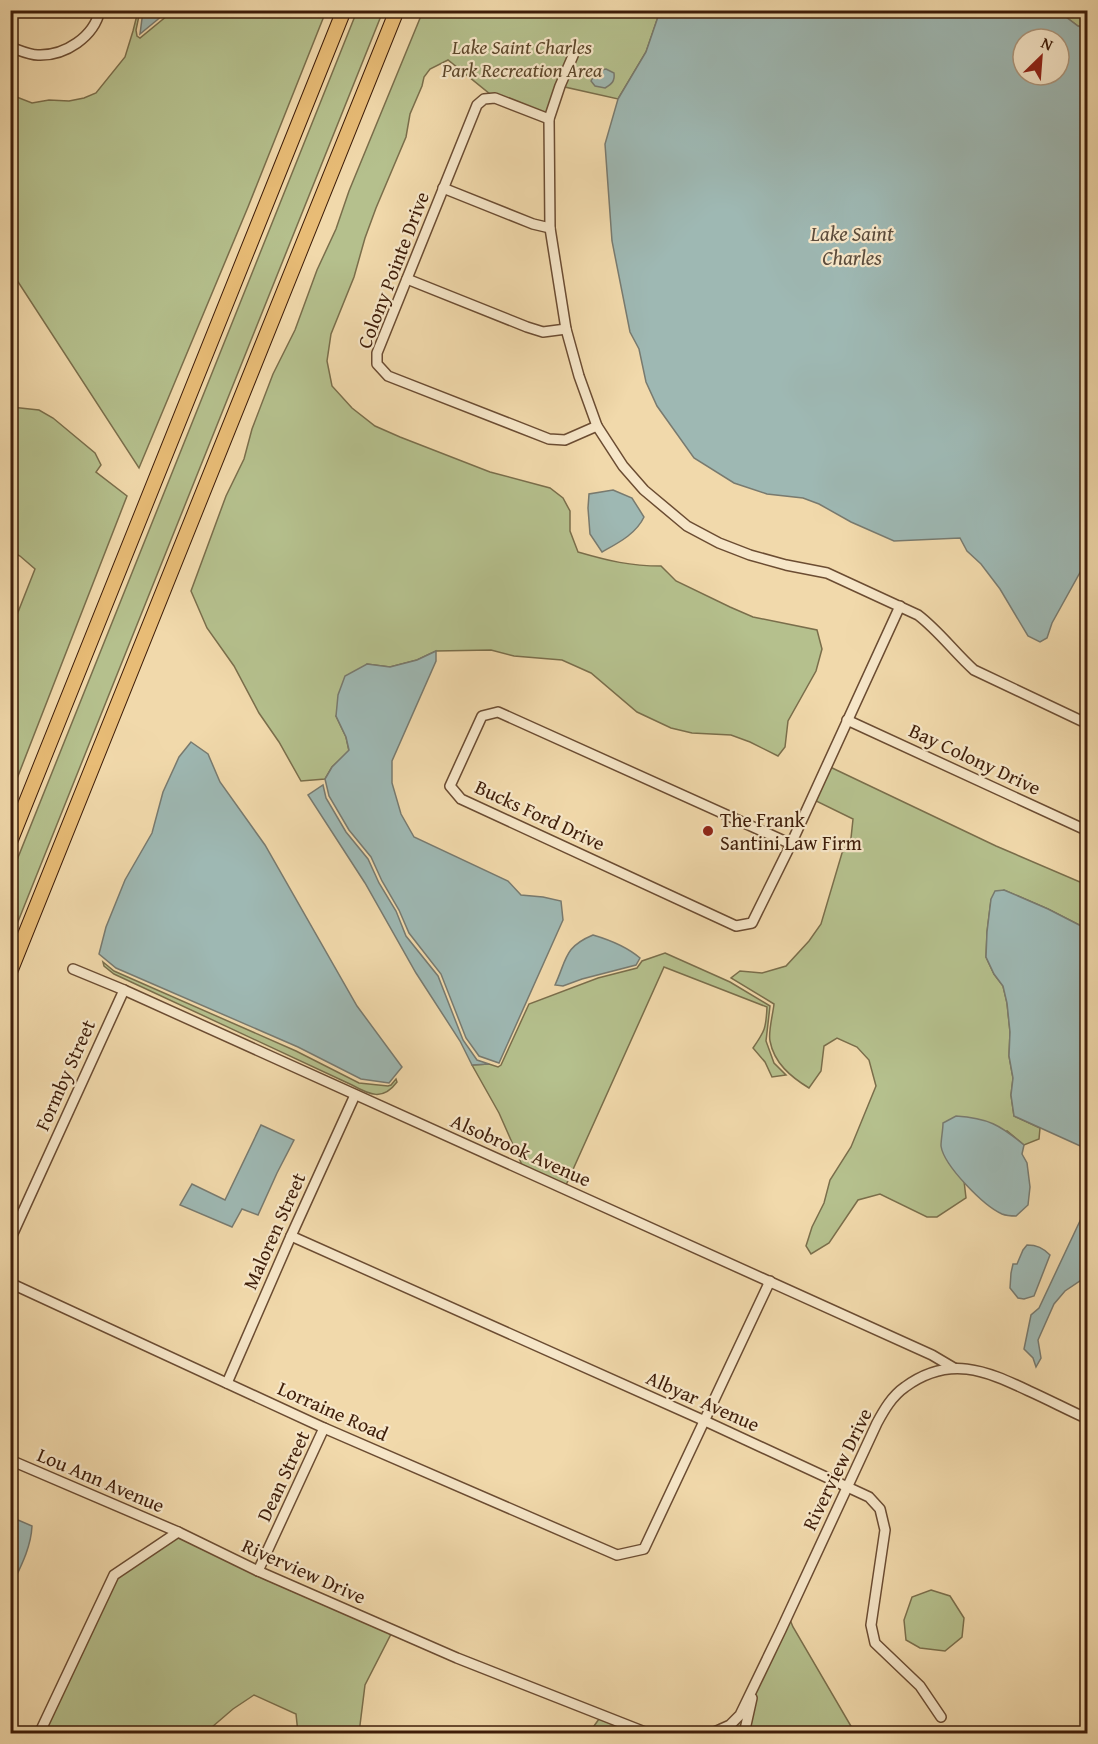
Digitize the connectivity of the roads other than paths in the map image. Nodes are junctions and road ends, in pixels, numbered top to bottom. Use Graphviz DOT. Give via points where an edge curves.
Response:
graph roads {
  1 [pos="100,10"];
  2 [pos="344,10"];
  3 [pos="397,10"];
  4 [pos="10,47"];
  5 [pos="575,51"];
  6 [pos="549,119"];
  7 [pos="443,188"];
  8 [pos="550,228"];
  9 [pos="407,279"];
  10 [pos="566,329"];
  11 [pos="597,426"];
  12 [pos="900,606"];
  13 [pos="847,720"];
  14 [pos="1088,723"];
  15 [pos="1088,831"];
  16 [pos="10,842"];
  17 [pos="790,844"];
  18 [pos="72,969"];
  19 [pos="10,972"];
  20 [pos="124,990"];
  21 [pos="356,1095"];
  22 [pos="291,1236"];
  23 [pos="10,1240"];
  24 [pos="770,1281"];
  25 [pos="10,1283"];
  26 [pos="954,1368"];
  27 [pos="227,1383"];
  28 [pos="1088,1419"];
  29 [pos="705,1421"];
  30 [pos="324,1428"];
  31 [pos="10,1460"];
  32 [pos="847,1486"];
  33 [pos="178,1532"];
  34 [pos="258,1571"];
  35 [pos="756,1685"];
  36 [pos="941,1717"];
  37 [pos="721,1729"];
  38 [pos="39,1734"];
  39 [pos="650,1734"];
  40 [pos="711,1734"];
  41 [pos="736,1734"];
  42 [pos="744,1734"];
  1 -- 4 [label="street" via="92,28 71,47 38,55"];
  2 -- 16 [label="highway"];
  3 -- 19 [label="highway"];
  5 -- 6 [label="street"];
  6 -- 7 [label="street, Colony Pointe Drive" via="495,98 484,99 477,105"];
  6 -- 8 [label="street"];
  7 -- 8 [label="street"];
  7 -- 9 [label="street, Colony Pointe Drive"];
  8 -- 10 [label="street"];
  9 -- 10 [label="street" via="527,327 543,332"];
  9 -- 11 [label="street, Colony Pointe Drive" via="377,353 377,364 388,376 549,439 565,440"];
  10 -- 11 [label="street"];
  11 -- 12 [label="street" via="644,490 687,526 750,555 826,573"];
  12 -- 13 [label="street, Bucks Ford Drive"];
  12 -- 14 [label="street" via="931,625 974,670"];
  13 -- 15 [label="street, Bay Colony Drive"];
  13 -- 17 [label="street, Bucks Ford Drive"];
  17 -- 17 [label="street, Bucks Ford Drive" via="752,923 736,926 461,799 450,786 482,716 498,712"];
  18 -- 20 [label="street, Alsobrook Avenue"];
  20 -- 21 [label="street, Alsobrook Avenue"];
  20 -- 23 [label="street, Formby Street"];
  21 -- 22 [label="street, Maloren Street"];
  21 -- 24 [label="street, Alsobrook Avenue"];
  22 -- 27 [label="street, Maloren Street"];
  22 -- 29 [label="street, Albyar Avenue"];
  24 -- 26 [label="street, Alsobrook Avenue"];
  24 -- 29 [label="street"];
  25 -- 27 [label="street, Lorraine Road"];
  26 -- 28 [label="street, Riverview Drive" via="995,1375"];
  26 -- 32 [label="street, Riverview Drive" via="926,1375 903,1388 889,1403"];
  27 -- 30 [label="street, Lorraine Road"];
  29 -- 30 [label="street, Lorraine Road" via="644,1549 617,1555"];
  29 -- 32 [label="street, Albyar Avenue"];
  30 -- 34 [label="street, Dean Street"];
  31 -- 33 [label="street, Lou Ann Avenue"];
  32 -- 35 [label="street, Riverview Drive"];
  32 -- 36 [label="street, Albyar Avenue" via="869,1497 880,1509 885,1530 871,1625 874,1643 921,1686"];
  33 -- 34 [label="street, Riverview Drive"];
  33 -- 38 [label="street" via="114,1575"];
  34 -- 39 [label="street, Riverview Drive" via="457,1658"];
  35 -- 37 [label="street, Riverview Drive" via="740,1715"];
  35 -- 42 [label="street, Riverview Drive"];
  37 -- 40 [label="street, Riverview Drive"];
  37 -- 41 [label="street"];
}
